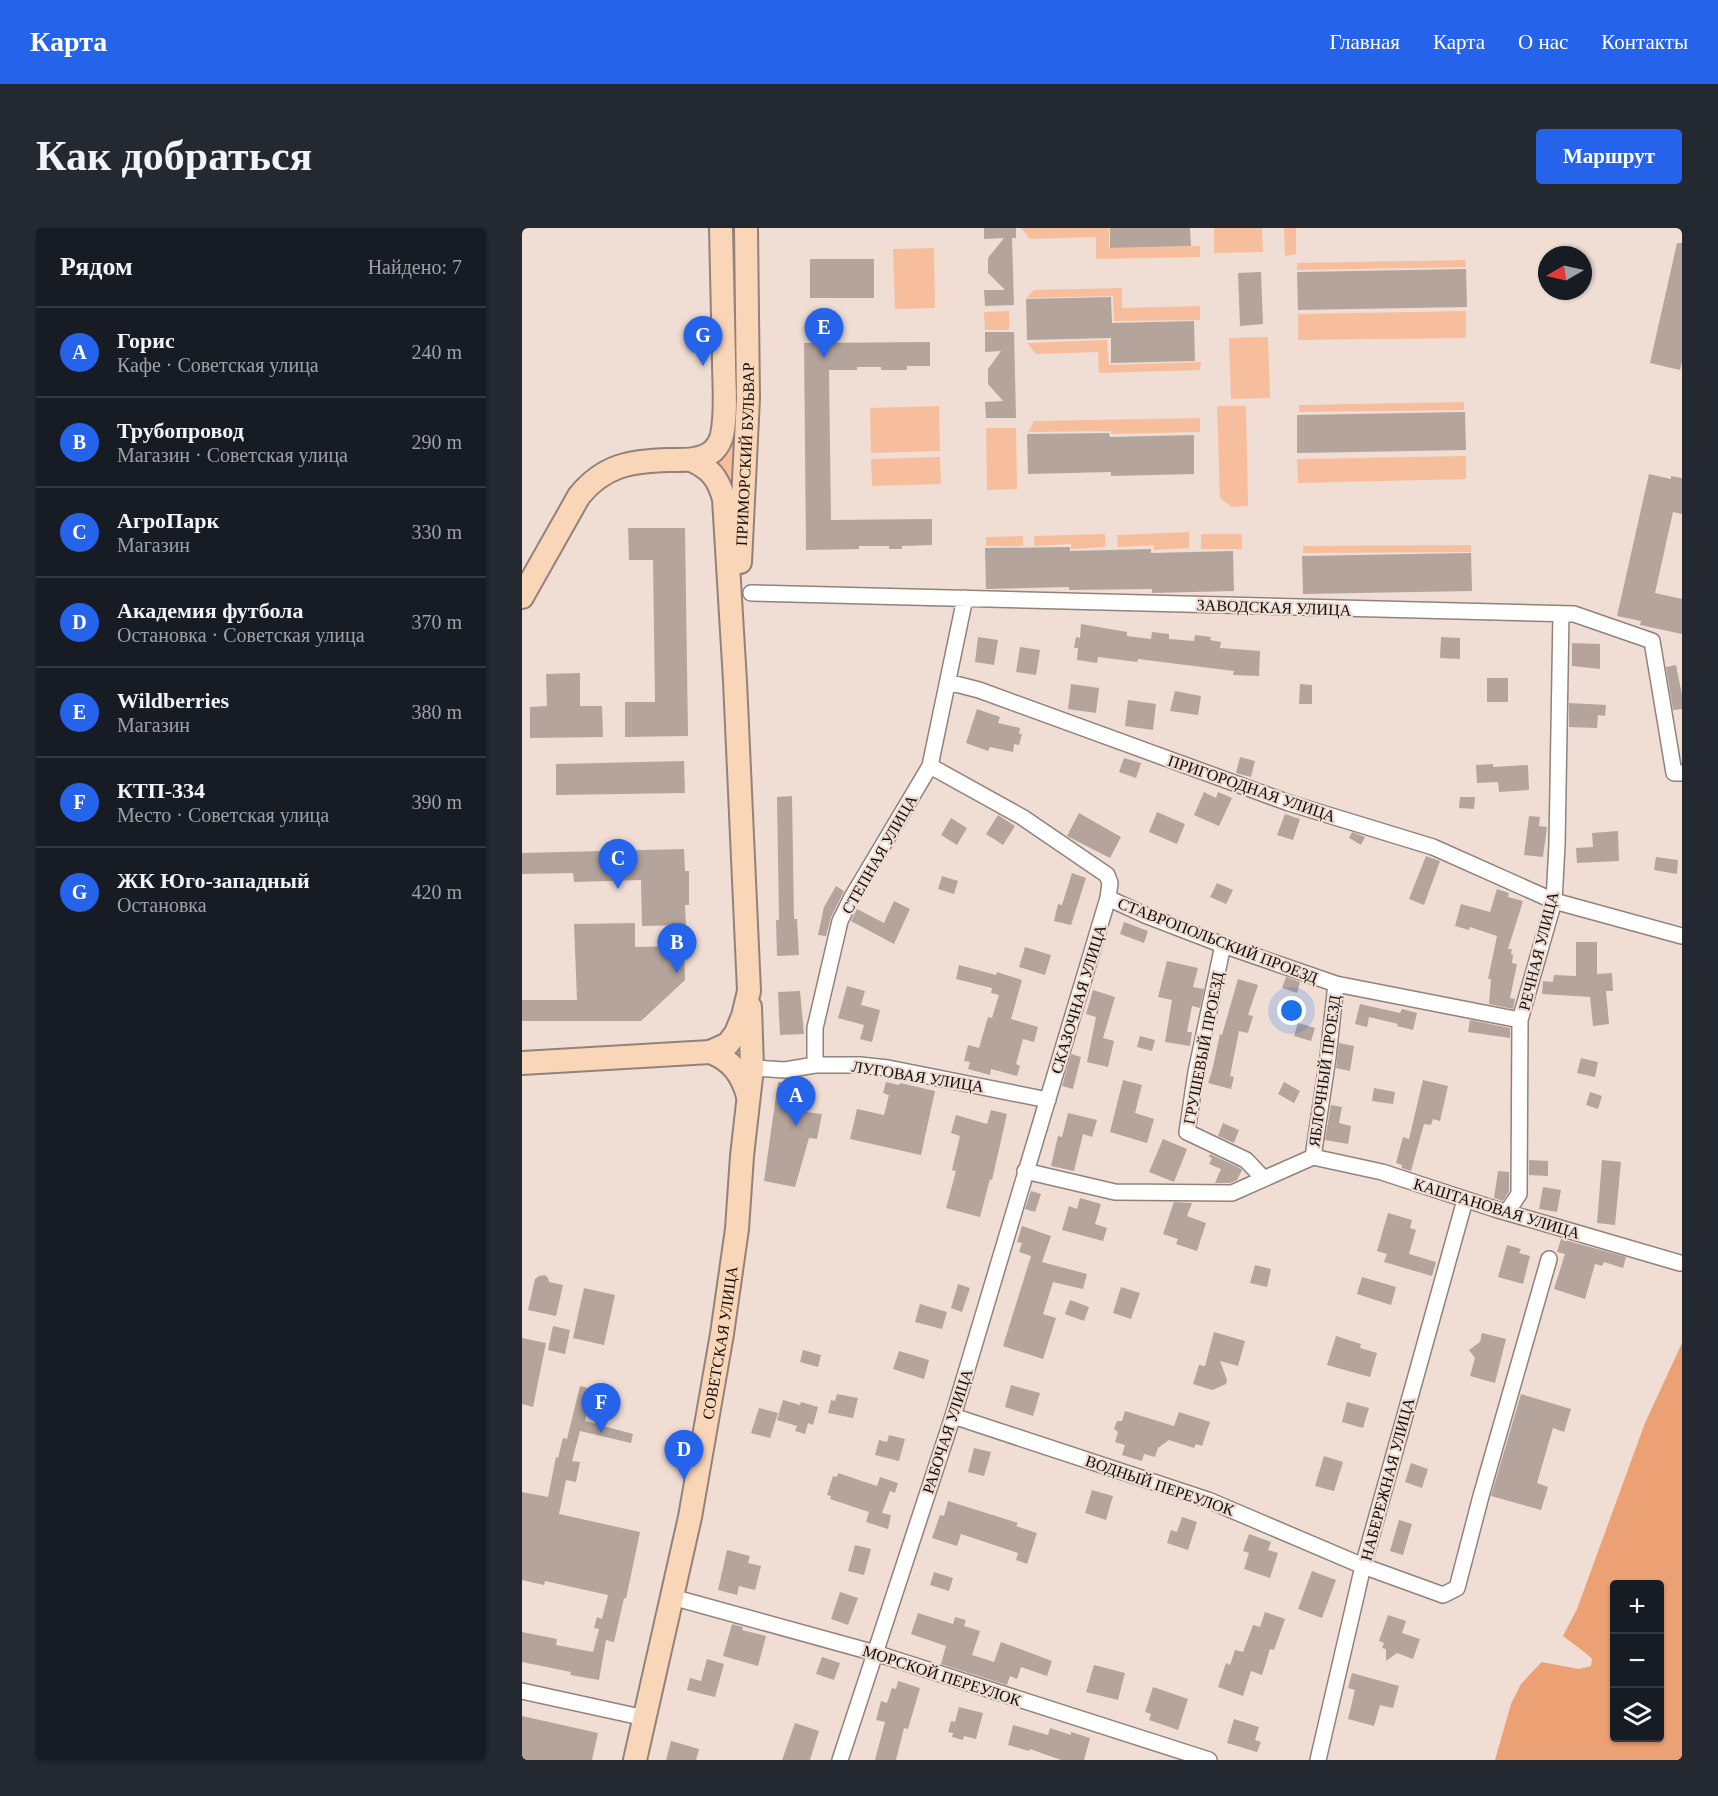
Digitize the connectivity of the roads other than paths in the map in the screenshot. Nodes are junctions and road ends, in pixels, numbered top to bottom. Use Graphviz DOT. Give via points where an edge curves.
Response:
graph roads {
  1 [pos="721,228"];
  2 [pos="746,228"];
  3 [pos="724,397"];
  4 [pos="748,398"];
  5 [pos="690,460"];
  6 [pos="751,593"];
  7 [pos="522,597"];
  8 [pos="965,598"];
  9 [pos="1561,614"];
  10 [pos="735,681"];
  11 [pos="948,682"];
  12 [pos="930,766"];
  13 [pos="1682,773"];
  14 [pos="1108,898"];
  15 [pos="1554,901"];
  16 [pos="1682,936"];
  17 [pos="1223,945"];
  18 [pos="1336,984"];
  19 [pos="749,991"];
  20 [pos="1520,1020"];
  21 [pos="710,1052"];
  22 [pos="522,1063"];
  23 [pos="815,1065"];
  24 [pos="752,1068"];
  25 [pos="1048,1100"];
  26 [pos="749,1102"];
  27 [pos="1313,1157"];
  28 [pos="1025,1171"];
  29 [pos="1264,1179"];
  30 [pos="1465,1200"];
  31 [pos="1508,1212"];
  32 [pos="1549,1259"];
  33 [pos="1680,1263"];
  34 [pos="953,1416"];
  35 [pos="1363,1566"];
  36 [pos="672,1597"];
  37 [pos="874,1653"];
  38 [pos="522,1691"];
  39 [pos="645,1718"];
  40 [pos="635,1760"];
  41 [pos="840,1760"];
  42 [pos="1209,1760"];
  43 [pos="1318,1760"];
  1 -- 3 [label="main road, ПРИМОРСКИЙ БУЛЬВАР"];
  2 -- 4 [label="main road, ПРИМОРСКИЙ БУЛЬВАР"];
  3 -- 4 [label="main road"];
  3 -- 5 [label="main road, ПРИМОРСКИЙ БУЛЬВАР" via="722,435 713,451"];
  4 -- 10 [label="main road, ПРИМОРСКИЙ БУЛЬВАР"];
  5 -- 7 [label="main road" via="625,464 590,483"];
  5 -- 10 [label="main road" via="714,474 724,500"];
  6 -- 8 [label="street, ЗАВОДСКАЯ УЛИЦА"];
  8 -- 9 [label="street, ЗАВОДСКАЯ УЛИЦА"];
  8 -- 11 [label="street, СТЕПНАЯ УЛИЦА"];
  9 -- 13 [label="street, ЗАВОДСКАЯ УЛИЦА" via="1574,614 1652,641 1674,773"];
  9 -- 15 [label="street, РЕЧНАЯ УЛИЦА"];
  10 -- 19 [label="main road, СОВЕТСКАЯ УЛИЦА"];
  11 -- 12 [label="street, СТЕПНАЯ УЛИЦА"];
  11 -- 15 [label="street, ПРИГОРОДНАЯ УЛИЦА" via="980,690 1289,802 1433,847"];
  12 -- 14 [label="street, СТАВРОПОЛЬСКИЙ ПРОЕЗД" via="1022,817 1107,875"];
  12 -- 23 [label="street, СТЕПНАЯ УЛИЦА" via="840,921 815,1028"];
  14 -- 17 [label="street, СТАВРОПОЛЬСКИЙ ПРОЕЗД"];
  14 -- 25 [label="street, СКАЗОЧНАЯ УЛИЦА"];
  15 -- 16 [label="street, ПРИГОРОДНАЯ УЛИЦА"];
  15 -- 20 [label="street, РЕЧНАЯ УЛИЦА"];
  17 -- 18 [label="street, СТАВРОПОЛЬСКИЙ ПРОЕЗД"];
  17 -- 29 [label="street, ГРУШЕВЫЙ ПРОЕЗД" via="1187,1132 1246,1160"];
  18 -- 20 [label="street, СТАВРОПОЛЬСКИЙ ПРОЕЗД"];
  18 -- 27 [label="street, ЯБЛОЧНЫЙ ПРОЕЗД"];
  19 -- 21 [label="main road" via="736,1033 728,1044"];
  19 -- 24 [label="main road, СОВЕТСКАЯ УЛИЦА"];
  20 -- 31 [label="street, РЕЧНАЯ УЛИЦА" via="1519,1194"];
  21 -- 22 [label="main road"];
  21 -- 26 [label="main road" via="723,1056 737,1069"];
  23 -- 24 [label="street, ЛУГОВАЯ УЛИЦА" via="785,1070"];
  23 -- 25 [label="street, ЛУГОВАЯ УЛИЦА" via="888,1068"];
  24 -- 26 [label="main road, СОВЕТСКАЯ УЛИЦА"];
  25 -- 28 [label="street, РАБОЧАЯ УЛИЦА"];
  26 -- 36 [label="main road, СОВЕТСКАЯ УЛИЦА" via="722,1334"];
  27 -- 29 [label="street"];
  27 -- 30 [label="street, КАШТАНОВАЯ УЛИЦА" via="1382,1172"];
  28 -- 29 [label="street" via="1115,1192 1232,1193"];
  28 -- 34 [label="street, РАБОЧАЯ УЛИЦА"];
  30 -- 31 [label="street, КАШТАНОВАЯ УЛИЦА"];
  30 -- 35 [label="street, НАБЕРЕЖНАЯ УЛИЦА"];
  31 -- 33 [label="street, КАШТАНОВАЯ УЛИЦА"];
  32 -- 35 [label="street, ВОДНЫЙ ПЕРЕУЛОК" via="1457,1588 1443,1595"];
  34 -- 35 [label="street, ВОДНЫЙ ПЕРЕУЛОК" via="1208,1500"];
  34 -- 37 [label="street, РАБОЧАЯ УЛИЦА"];
  35 -- 43 [label="street, НАБЕРЕЖНАЯ УЛИЦА"];
  36 -- 37 [label="street, МОРСКОЙ ПЕРЕУЛОК"];
  36 -- 39 [label="main road, СОВЕТСКАЯ УЛИЦА"];
  37 -- 41 [label="street, РАБОЧАЯ УЛИЦА"];
  37 -- 42 [label="street, МОРСКОЙ ПЕРЕУЛОК"];
  38 -- 39 [label="street"];
  39 -- 40 [label="main road, СОВЕТСКАЯ УЛИЦА"];
}
